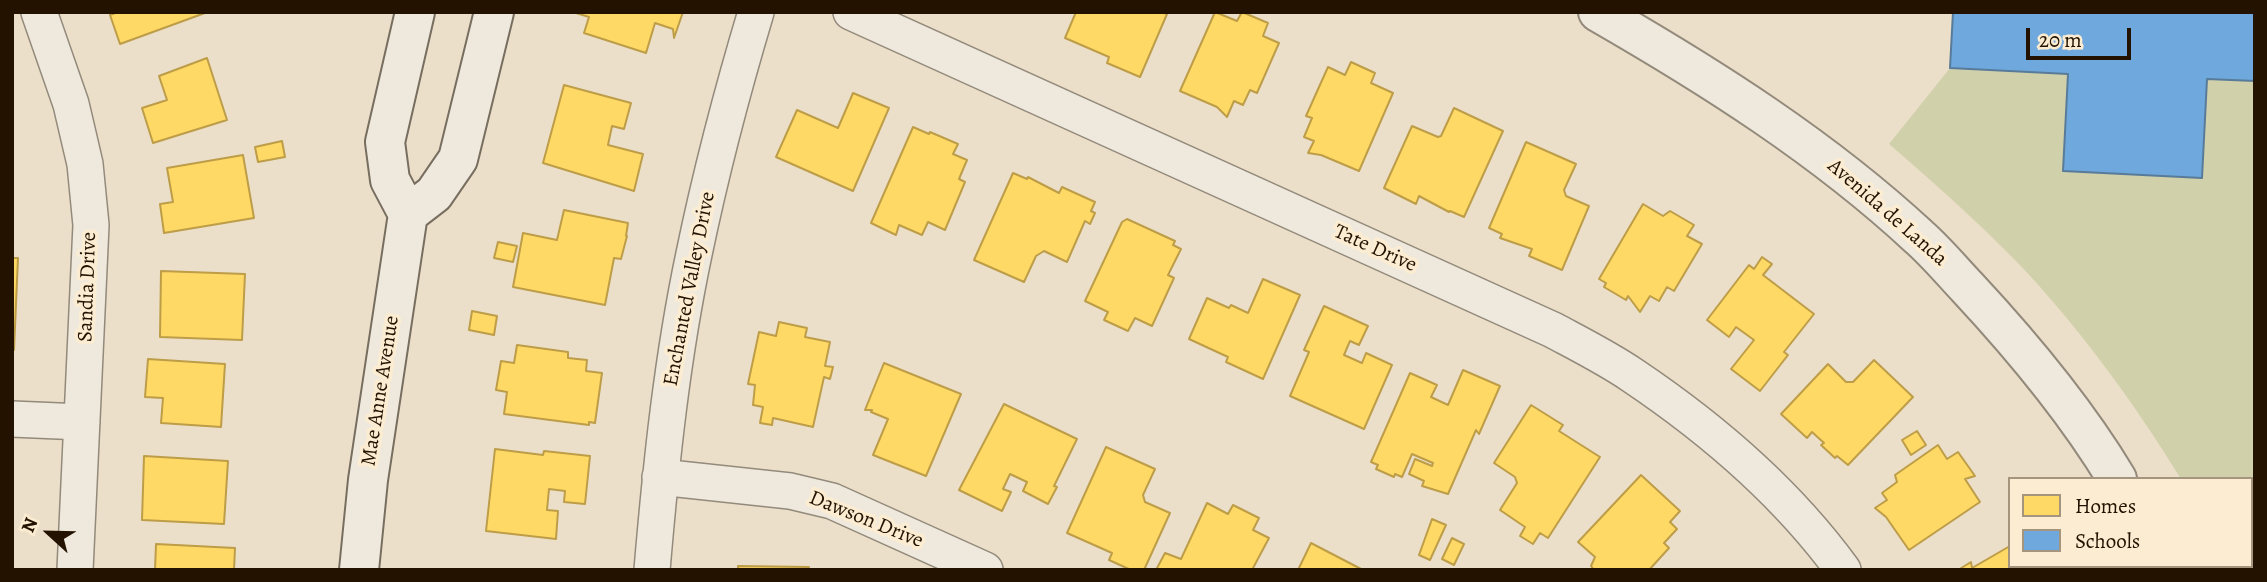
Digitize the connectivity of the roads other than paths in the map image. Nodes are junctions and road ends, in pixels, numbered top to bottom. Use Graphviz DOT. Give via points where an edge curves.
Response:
graph roads {
  1 [pos="39,12"];
  2 [pos="415,12"];
  3 [pos="494,12"];
  4 [pos="756,12"];
  5 [pos="851,12"];
  6 [pos="1598,12"];
  7 [pos="408,214"];
  8 [pos="12,419"];
  9 [pos="82,422"];
  10 [pos="660,477"];
  11 [pos="2116,477"];
  12 [pos="75,570"];
  13 [pos="359,570"];
  14 [pos="652,570"];
  15 [pos="985,570"];
  16 [pos="1843,570"];
  1 -- 9 [label="street, Sandia Drive" via="71,104 85,164 91,253"];
  2 -- 7 [label="main road" via="385,142 390,180"];
  3 -- 7 [label="main road" via="458,159 434,194"];
  4 -- 10 [label="street, Enchanted Valley Drive" via="725,117 693,257"];
  5 -- 16 [label="street, Tate Drive" via="1553,330 1630,373 1702,425 1767,482"];
  6 -- 11 [label="main road, Avenida de Landa" via="1690,65 1815,151 1920,237 2005,328 2088,432"];
  7 -- 13 [label="main road, Mae Anne Avenue"];
  8 -- 9 [label="street"];
  9 -- 12 [label="street, Sandia Drive"];
  10 -- 14 [label="street, Enchanted Valley Drive"];
  10 -- 15 [label="street, Dawson Drive" via="790,491 832,501"];
}
